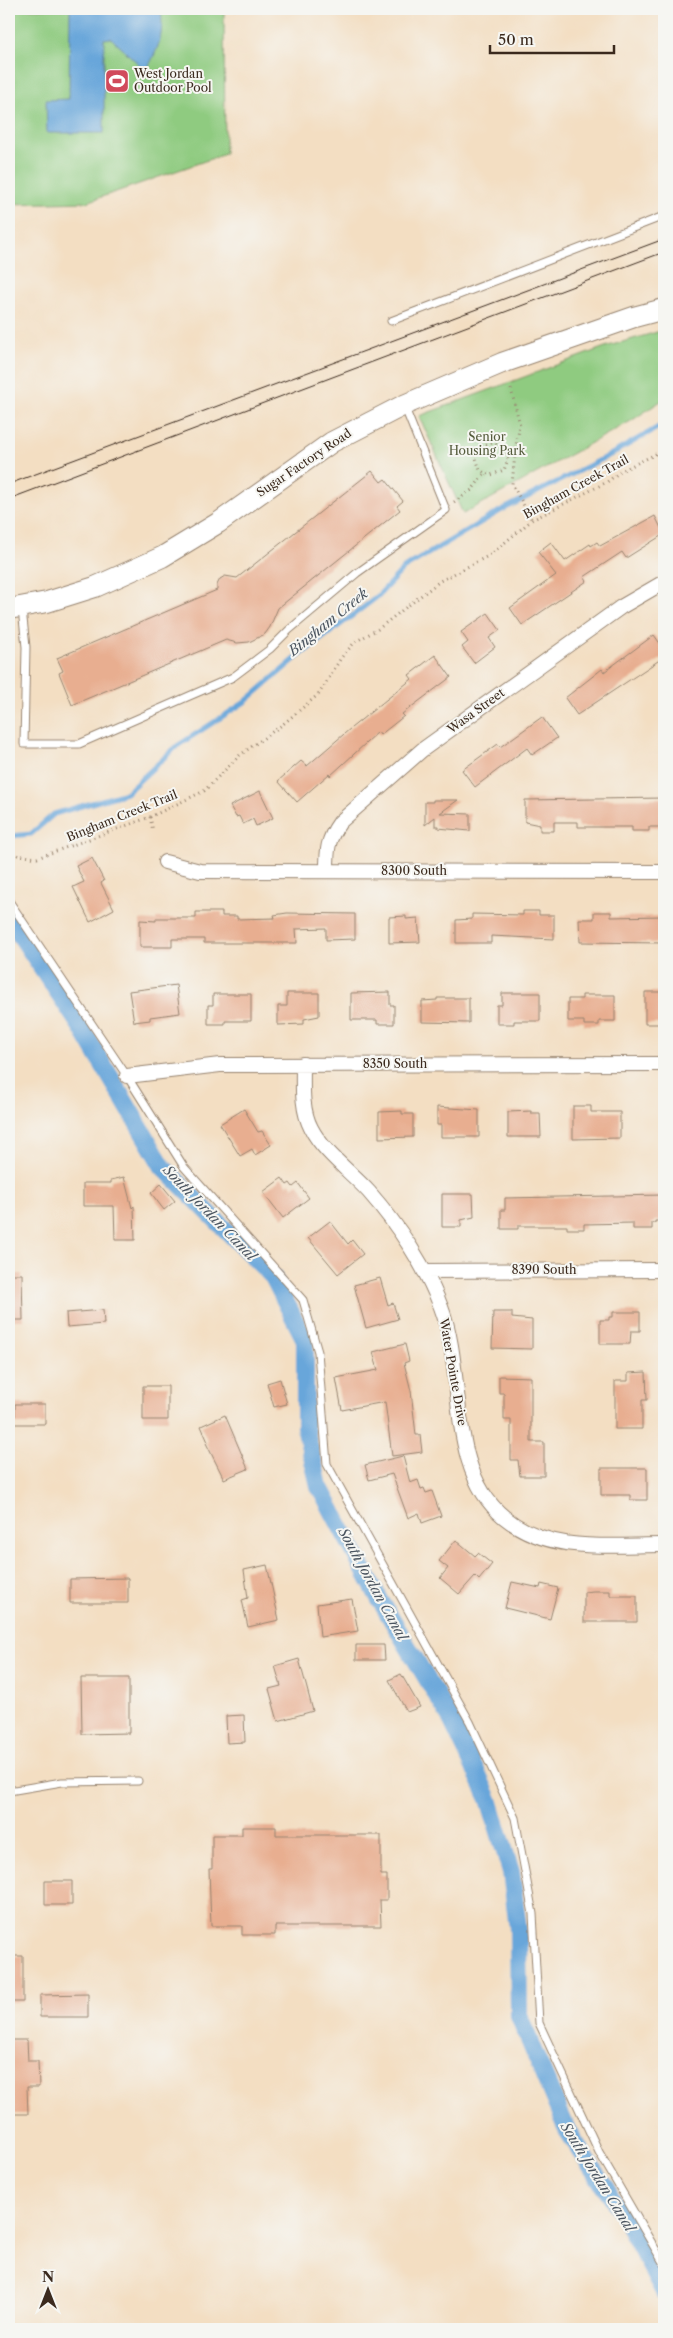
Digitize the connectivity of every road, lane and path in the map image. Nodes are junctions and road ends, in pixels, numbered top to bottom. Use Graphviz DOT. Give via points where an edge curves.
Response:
graph roads {
  1 [pos="664,216"];
  2 [pos="664,310"];
  3 [pos="391,321"];
  4 [pos="510,389"];
  5 [pos="404,405"];
  6 [pos="514,422"];
  7 [pos="520,422"];
  8 [pos="664,450"];
  9 [pos="485,472"];
  10 [pos="444,506"];
  11 [pos="532,520"];
  12 [pos="664,582"];
  13 [pos="16,608"];
  14 [pos="150,817"];
  15 [pos="153,831"];
  16 [pos="9,849"];
  17 [pos="166,862"];
  18 [pos="327,871"];
  19 [pos="664,872"];
  20 [pos="9,901"];
  21 [pos="303,1064"];
  22 [pos="664,1064"];
  23 [pos="127,1076"];
  24 [pos="664,1270"];
  25 [pos="424,1271"];
  26 [pos="664,1545"];
  27 [pos="138,1781"];
  28 [pos="9,1791"];
  29 [pos="664,2264"];
  1 -- 3 [label="lane"];
  2 -- 5 [label="street, Sugar Factory Road" via="634,317 502,363"];
  4 -- 7 [label="path"];
  5 -- 10 [label="lane"];
  5 -- 13 [label="street, Sugar Factory Road" via="332,442 218,523 162,557 95,587"];
  6 -- 7 [label="path"];
  7 -- 11 [label="path" via="512,475 514,486"];
  8 -- 11 [label="path, Bingham Creek Trail"];
  9 -- 9 [label="path" via="491,475 504,470 508,459 504,448 493,443 480,447 476,458 480,470"];
  9 -- 10 [label="path" via="472,490"];
  10 -- 13 [label="lane" via="446,510 357,573 270,650 233,677 79,744 24,744 26,647"];
  11 -- 14 [label="path, Bingham Creek Trail" via="490,555 440,581 355,642 319,694 240,754 204,791"];
  12 -- 18 [label="street, Wasa Street" via="621,607 422,750 340,822 330,835"];
  14 -- 15 [label="path"];
  14 -- 16 [label="path, Bingham Creek Trail" via="37,858 18,855"];
  17 -- 18 [label="street, 8300 South" via="200,871"];
  18 -- 19 [label="street, 8300 South"];
  20 -- 23 [label="lane"];
  21 -- 22 [label="street, 8350 South"];
  21 -- 23 [label="street, 8350 South" via="220,1065"];
  21 -- 25 [label="street, Water Pointe Drive" via="305,1110 311,1128 382,1208"];
  23 -- 29 [label="lane" via="184,1167 303,1300 318,1352 327,1464 470,1722 515,1818 533,1914 539,2023 599,2152"];
  24 -- 25 [label="street, 8390 South"];
  25 -- 26 [label="street, Water Pointe Drive" via="448,1330 468,1458 488,1501 503,1517 524,1531 547,1540 574,1545"];
  27 -- 28 [label="lane" via="62,1782"];
}
